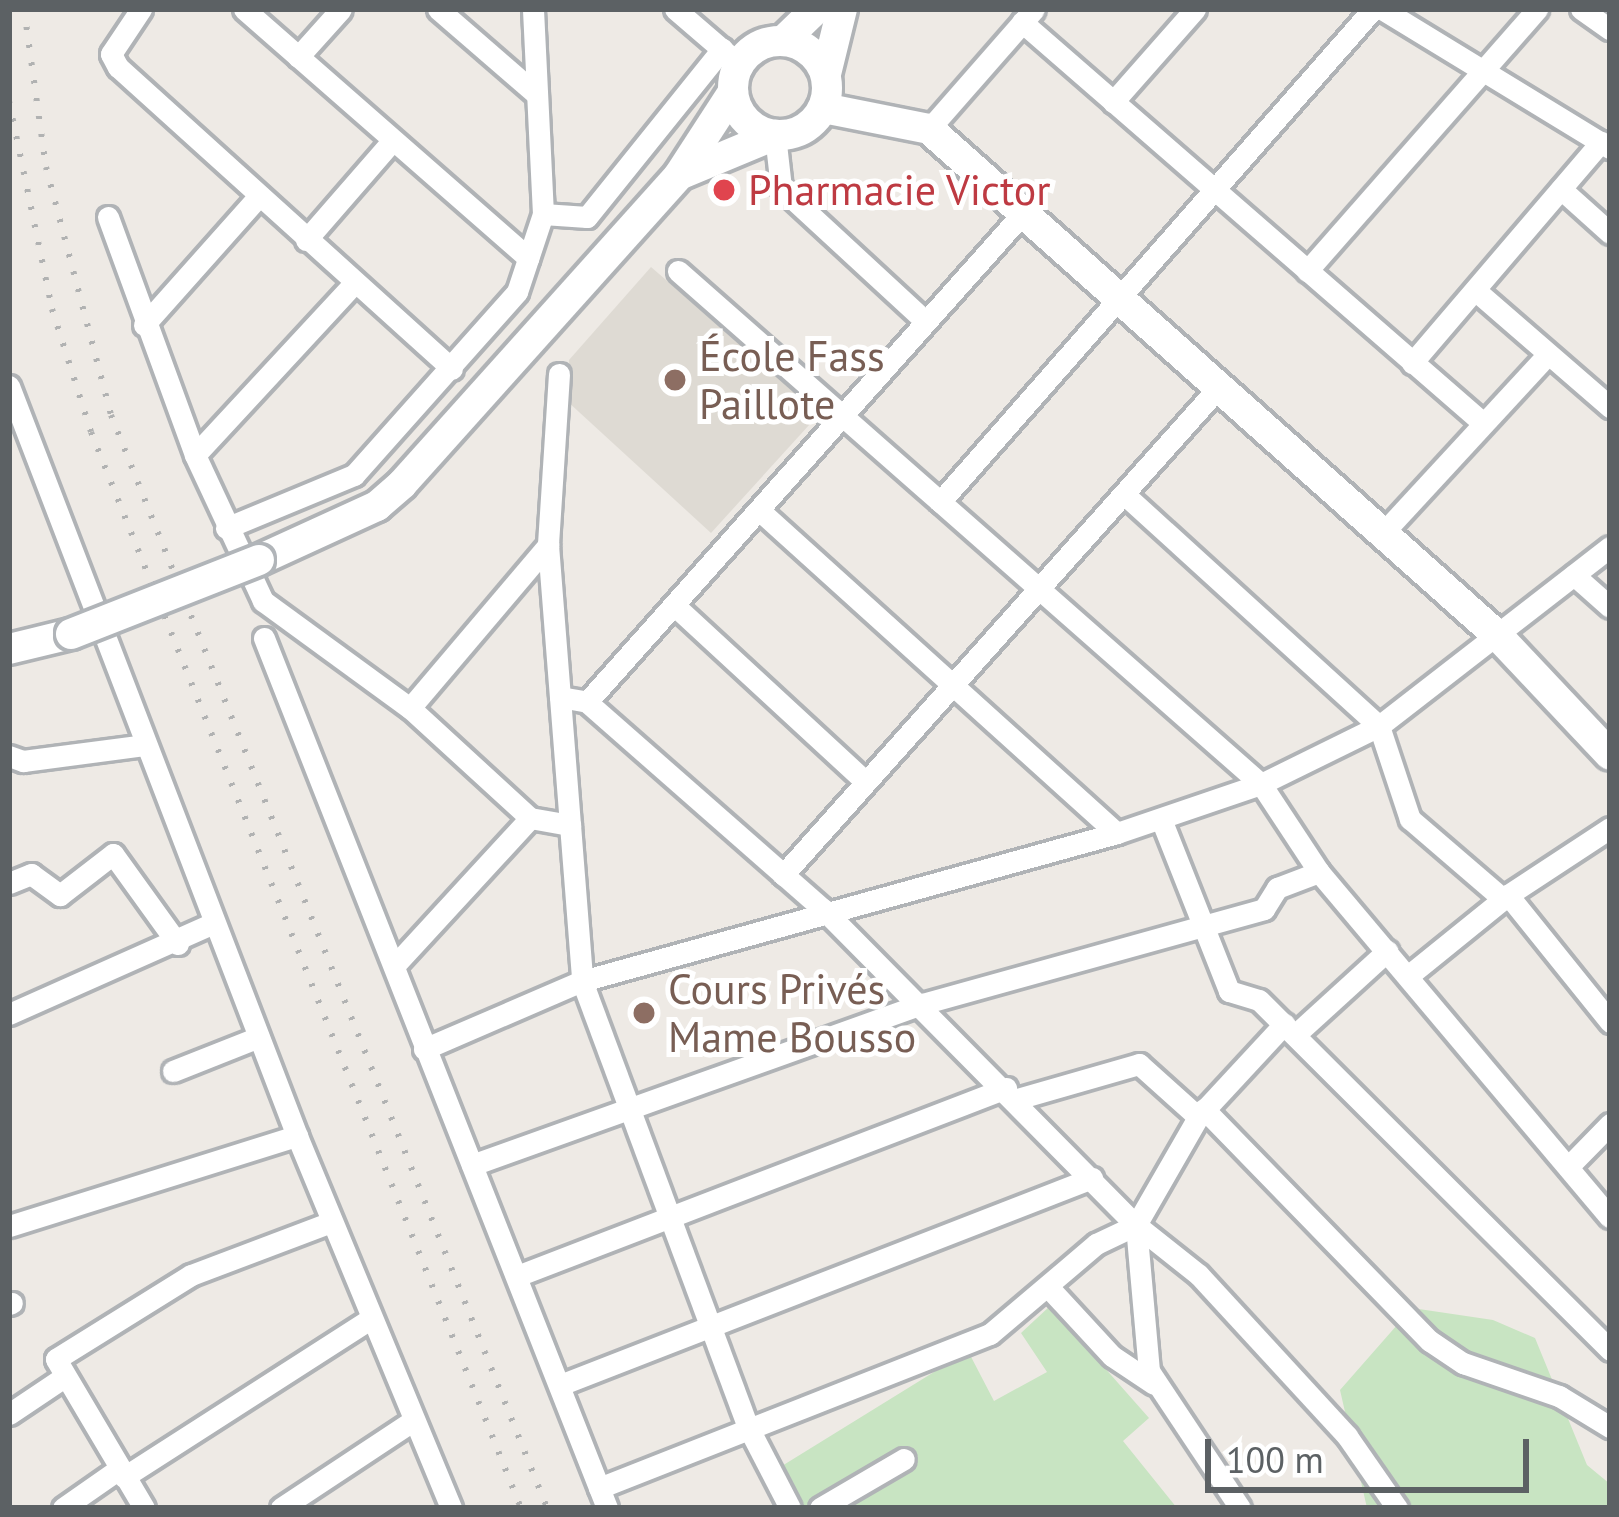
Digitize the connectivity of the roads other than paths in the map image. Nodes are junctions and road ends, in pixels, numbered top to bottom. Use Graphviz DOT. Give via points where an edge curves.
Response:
graph roads {
  1 [pos="141,9"];
  2 [pos="244,9"];
  3 [pos="341,9"];
  4 [pos="438,9"];
  5 [pos="533,9"];
  6 [pos="675,9"];
  7 [pos="816,9"];
  8 [pos="842,9"];
  9 [pos="1195,9"];
  10 [pos="1378,9"];
  11 [pos="1537,9"];
  12 [pos="1581,9"];
  13 [pos="1028,15"];
  14 [pos="1610,29"];
  15 [pos="784,40"];
  16 [pos="298,57"];
  17 [pos="731,68"];
  18 [pos="1486,73"];
  19 [pos="826,74"];
  20 [pos="536,94"];
  21 [pos="1113,101"];
  22 [pos="823,108"];
  23 [pos="928,129"];
  24 [pos="775,135"];
  25 [pos="392,141"];
  26 [pos="1605,145"];
  27 [pos="679,176"];
  28 [pos="1562,189"];
  29 [pos="1214,190"];
  30 [pos="258,197"];
  31 [pos="543,214"];
  32 [pos="1023,214"];
  33 [pos="108,218"];
  34 [pos="1610,232"];
  35 [pos="306,240"];
  36 [pos="528,258"];
  37 [pos="678,271"];
  38 [pos="1306,271"];
  39 [pos="354,283"];
  40 [pos="1475,290"];
  41 [pos="1119,299"];
  42 [pos="926,322"];
  43 [pos="144,325"];
  44 [pos="1548,354"];
  45 [pos="1412,363"];
  46 [pos="452,369"];
  47 [pos="559,374"];
  48 [pos="9,386"];
  49 [pos="1219,388"];
  50 [pos="1610,407"];
  51 [pos="842,416"];
  52 [pos="1484,423"];
  53 [pos="17,449"];
  54 [pos="195,455"];
  55 [pos="1124,494"];
  56 [pos="940,502"];
  57 [pos="759,510"];
  58 [pos="226,528"];
  59 [pos="1383,533"];
  60 [pos="548,545"];
  61 [pos="1610,547"];
  62 [pos="1574,575"];
  63 [pos="1039,589"];
  64 [pos="674,605"];
  65 [pos="1610,607"];
  66 [pos="1498,636"];
  67 [pos="263,638"];
  68 [pos="9,649"];
  69 [pos="953,684"];
  70 [pos="560,697"];
  71 [pos="587,702"];
  72 [pos="410,708"];
  73 [pos="1379,726"];
  74 [pos="143,745"];
  75 [pos="1610,755"];
  76 [pos="14,762"];
  77 [pos="866,782"];
  78 [pos="1261,784"];
  79 [pos="530,818"];
  80 [pos="1161,818"];
  81 [pos="570,825"];
  82 [pos="1610,827"];
  83 [pos="1117,833"];
  84 [pos="1318,872"];
  85 [pos="783,875"];
  86 [pos="9,883"];
  87 [pos="1505,897"];
  88 [pos="823,909"];
  89 [pos="213,923"];
  90 [pos="1204,926"];
  91 [pos="178,944"];
  92 [pos="1387,950"];
  93 [pos="394,966"];
  94 [pos="1408,976"];
  95 [pos="582,981"];
  96 [pos="922,1004"];
  97 [pos="9,1014"];
  98 [pos="1610,1022"];
  99 [pos="1289,1030"];
  100 [pos="259,1037"];
  101 [pos="424,1049"];
  102 [pos="172,1071"];
  103 [pos="1012,1094"];
  104 [pos="628,1104"];
  105 [pos="1201,1113"];
  106 [pos="1610,1124"];
  107 [pos="297,1136"];
  108 [pos="472,1165"];
  109 [pos="1568,1167"];
  110 [pos="1092,1178"];
  111 [pos="670,1217"];
  112 [pos="1610,1217"];
  113 [pos="331,1222"];
  114 [pos="1136,1225"];
  115 [pos="9,1226"];
  116 [pos="517,1276"];
  117 [pos="1050,1289"];
  118 [pos="370,1319"];
  119 [pos="709,1327"];
  120 [pos="1610,1350"];
  121 [pos="64,1377"];
  122 [pos="1154,1384"];
  123 [pos="560,1385"];
  124 [pos="9,1414"];
  125 [pos="414,1420"];
  126 [pos="747,1426"];
  127 [pos="1610,1427"];
  128 [pos="904,1459"];
  129 [pos="122,1473"];
  130 [pos="603,1498"];
  131 [pos="63,1508"];
  132 [pos="144,1508"];
  133 [pos="281,1508"];
  134 [pos="451,1508"];
  135 [pos="790,1508"];
  136 [pos="820,1508"];
  137 [pos="1240,1508"];
  138 [pos="1397,1508"];
  1 -- 30 [label="street" via="111,54 118,67"];
  2 -- 16 [label="street"];
  3 -- 16 [label="street"];
  4 -- 20 [label="street"];
  5 -- 20 [label="street"];
  6 -- 17 [label="street"];
  7 -- 15 [label="street"];
  8 -- 19 [label="street"];
  9 -- 21 [label="street"];
  10 -- 18 [label="street"];
  10 -- 29 [label="street"];
  11 -- 18 [label="street"];
  12 -- 14 [label="street"];
  13 -- 21 [label="street"];
  13 -- 23 [label="street"];
  15 -- 17 [label="street" via="754,48"];
  15 -- 19 [label="street" via="814,54"];
  16 -- 25 [label="street"];
  17 -- 24 [label="street" via="745,119"];
  17 -- 27 [label="street"];
  17 -- 31 [label="street" via="587,217"];
  18 -- 26 [label="street"];
  18 -- 38 [label="street"];
  19 -- 22 [label="street"];
  20 -- 31 [label="street"];
  21 -- 29 [label="street"];
  22 -- 23 [label="street"];
  22 -- 24 [label="street" via="808,126"];
  23 -- 32 [label="street"];
  24 -- 27 [label="street"];
  24 -- 42 [label="street" via="781,188"];
  25 -- 35 [label="street"];
  25 -- 36 [label="street"];
  26 -- 28 [label="street"];
  27 -- 68 [label="street, bridge" via="376,506 71,634"];
  28 -- 34 [label="street"];
  28 -- 40 [label="street"];
  29 -- 38 [label="street"];
  29 -- 41 [label="street"];
  30 -- 35 [label="street"];
  30 -- 43 [label="street"];
  31 -- 36 [label="street"];
  32 -- 41 [label="street"];
  32 -- 42 [label="street"];
  33 -- 43 [label="street"];
  35 -- 39 [label="street"];
  36 -- 46 [label="street" via="517,292"];
  37 -- 51 [label="street"];
  38 -- 45 [label="street"];
  39 -- 46 [label="street"];
  39 -- 54 [label="street"];
  40 -- 44 [label="street"];
  40 -- 45 [label="street"];
  41 -- 49 [label="street"];
  41 -- 56 [label="street"];
  42 -- 51 [label="street"];
  43 -- 54 [label="street"];
  44 -- 50 [label="street"];
  44 -- 52 [label="street"];
  45 -- 52 [label="street"];
  46 -- 58 [label="street" via="354,475"];
  47 -- 60 [label="street"];
  48 -- 53 [label="street"];
  49 -- 55 [label="street"];
  49 -- 59 [label="street"];
  51 -- 56 [label="street"];
  51 -- 57 [label="street"];
  52 -- 59 [label="street"];
  53 -- 74 [label="street"];
  54 -- 58 [label="street"];
  55 -- 63 [label="street"];
  55 -- 73 [label="street"];
  56 -- 63 [label="street"];
  57 -- 64 [label="street"];
  57 -- 69 [label="street"];
  58 -- 72 [label="street" via="263,601"];
  59 -- 66 [label="street"];
  60 -- 70 [label="street"];
  60 -- 72 [label="street"];
  61 -- 62 [label="street"];
  62 -- 65 [label="street"];
  62 -- 66 [label="street"];
  63 -- 69 [label="street"];
  63 -- 78 [label="street"];
  64 -- 71 [label="street"];
  64 -- 77 [label="street"];
  66 -- 73 [label="street"];
  66 -- 75 [label="street"];
  67 -- 93 [label="street"];
  69 -- 77 [label="street"];
  69 -- 83 [label="street"];
  70 -- 71 [label="street"];
  70 -- 81 [label="street"];
  71 -- 85 [label="street"];
  72 -- 79 [label="street"];
  73 -- 78 [label="street"];
  73 -- 87 [label="street" via="1411,819"];
  74 -- 76 [label="street"];
  74 -- 89 [label="street"];
  77 -- 85 [label="street"];
  78 -- 80 [label="street"];
  78 -- 84 [label="street"];
  79 -- 81 [label="street"];
  79 -- 93 [label="street"];
  80 -- 83 [label="street"];
  80 -- 90 [label="street"];
  81 -- 95 [label="street"];
  82 -- 87 [label="street"];
  83 -- 88 [label="street"];
  84 -- 90 [label="street" via="1277,888 1264,909"];
  84 -- 92 [label="street"];
  85 -- 88 [label="street"];
  86 -- 91 [label="street" via="31,874 59,895 113,854"];
  87 -- 94 [label="street"];
  87 -- 98 [label="street"];
  88 -- 95 [label="street"];
  88 -- 96 [label="street"];
  89 -- 91 [label="street"];
  89 -- 100 [label="street"];
  90 -- 96 [label="street"];
  90 -- 99 [label="street" via="1228,991 1258,1000"];
  91 -- 97 [label="street"];
  92 -- 94 [label="street"];
  92 -- 99 [label="street"];
  93 -- 101 [label="street"];
  94 -- 109 [label="street"];
  95 -- 101 [label="street"];
  95 -- 104 [label="street"];
  96 -- 103 [label="street"];
  96 -- 104 [label="street"];
  99 -- 105 [label="street"];
  99 -- 120 [label="street" via="1538,1287"];
  100 -- 102 [label="street"];
  100 -- 107 [label="street"];
  101 -- 108 [label="street"];
  103 -- 105 [label="street" via="1139,1064"];
  103 -- 110 [label="street"];
  103 -- 111 [label="street"];
  104 -- 108 [label="street"];
  104 -- 111 [label="street"];
  105 -- 114 [label="street"];
  105 -- 127 [label="street" via="1430,1341 1463,1364 1559,1396"];
  106 -- 109 [label="street"];
  107 -- 113 [label="street"];
  107 -- 115 [label="street"];
  108 -- 116 [label="street"];
  109 -- 112 [label="street"];
  110 -- 114 [label="street"];
  110 -- 119 [label="street"];
  111 -- 116 [label="street"];
  111 -- 119 [label="street"];
  113 -- 118 [label="street"];
  113 -- 121 [label="street" via="144,1300 56,1359"];
  114 -- 117 [label="street" via="1096,1244"];
  114 -- 122 [label="street"];
  114 -- 138 [label="street" via="1199,1275 1310,1394"];
  116 -- 123 [label="street"];
  117 -- 122 [label="street" via="1112,1356"];
  117 -- 126 [label="street" via="990,1334"];
  118 -- 125 [label="street"];
  118 -- 129 [label="street"];
  119 -- 123 [label="street"];
  119 -- 126 [label="street"];
  121 -- 124 [label="street"];
  121 -- 129 [label="street"];
  122 -- 137 [label="street"];
  123 -- 130 [label="street"];
  125 -- 133 [label="street"];
  125 -- 134 [label="street"];
  126 -- 130 [label="street"];
  126 -- 135 [label="street"];
  128 -- 136 [label="street"];
  129 -- 131 [label="street"];
  129 -- 132 [label="street"];
}
